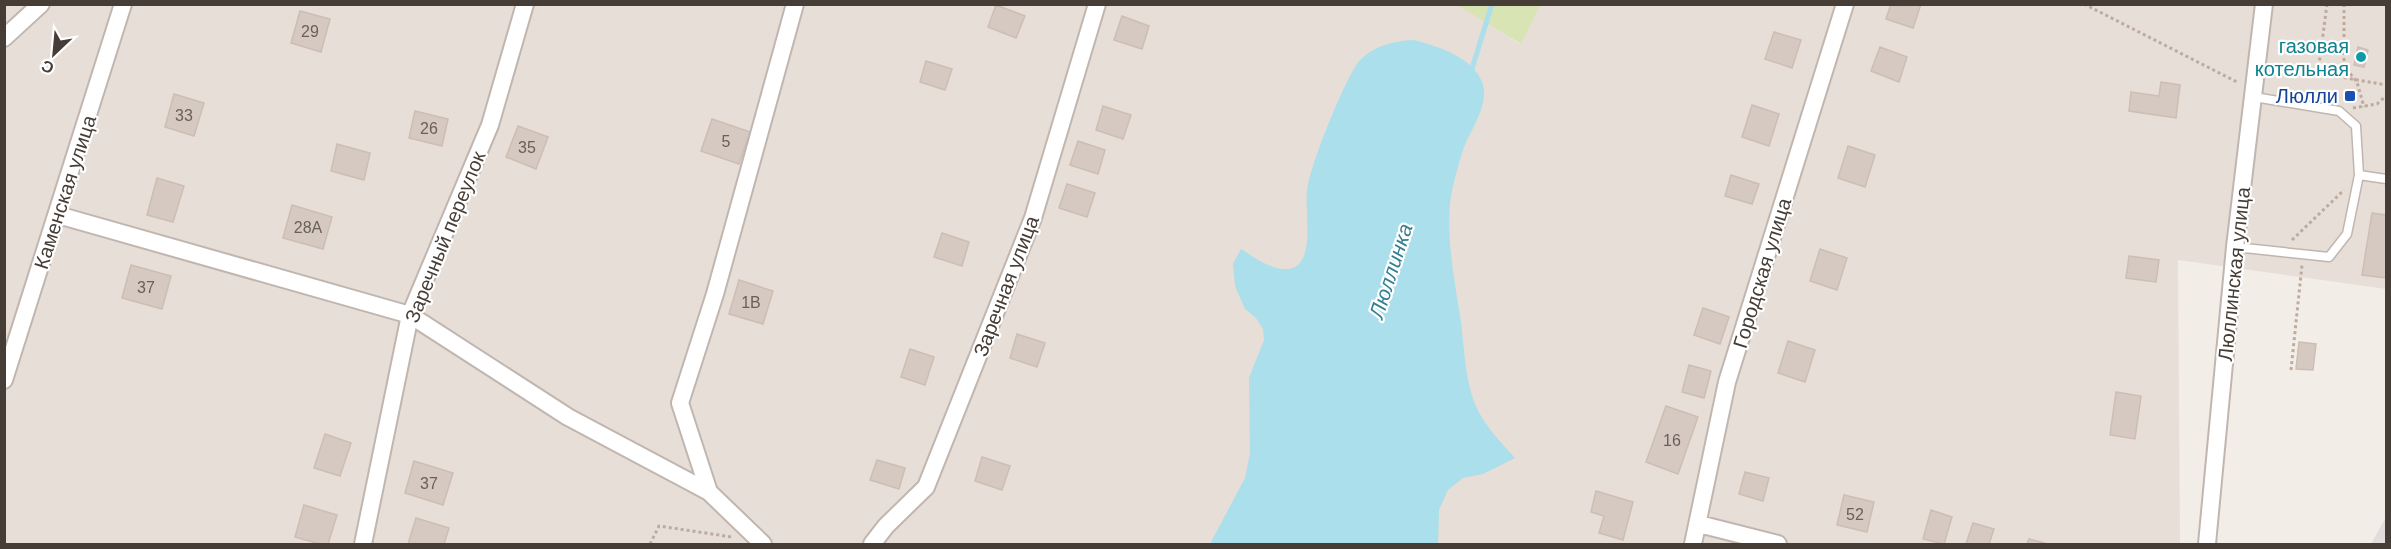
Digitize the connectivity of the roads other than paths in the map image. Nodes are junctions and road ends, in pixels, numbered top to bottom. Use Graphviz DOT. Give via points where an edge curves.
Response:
graph roads {
  1 [pos="41,4"];
  2 [pos="123,4"];
  3 [pos="525,4"];
  4 [pos="795,4"];
  5 [pos="1097,4"];
  6 [pos="1845,4"];
  7 [pos="2264,4"];
  8 [pos="4,38"];
  9 [pos="2254,94"];
  10 [pos="2359,175"];
  11 [pos="2386,179"];
  12 [pos="58,215"];
  13 [pos="2235,247"];
  14 [pos="410,315"];
  15 [pos="4,380"];
  16 [pos="709,492"];
  17 [pos="1699,524"];
  18 [pos="762,543"];
  19 [pos="363,544"];
  20 [pos="872,544"];
  21 [pos="1693,544"];
  22 [pos="1778,544"];
  23 [pos="2207,544"];
  1 -- 8 [label="street"];
  2 -- 12 [label="street, Каменская улица"];
  3 -- 14 [label="street, Заречный переулок" via="490,126"];
  4 -- 16 [label="street" via="715,294 680,403"];
  5 -- 20 [label="street, Заречная улица" via="1033,218 926,487"];
  6 -- 17 [label="street, Городская улица" via="1728,382"];
  7 -- 9 [label="street, Люллинская улица"];
  9 -- 10 [label="lane" via="2339,111 2356,126"];
  9 -- 13 [label="street, Люллинская улица"];
  10 -- 11 [label="lane"];
  10 -- 13 [label="lane" via="2347,234 2329,256"];
  12 -- 14 [label="street"];
  12 -- 15 [label="street, Каменская улица"];
  13 -- 23 [label="street, Люллинская улица"];
  14 -- 16 [label="street" via="568,417"];
  14 -- 19 [label="street, Заречный переулок"];
  16 -- 18 [label="street"];
  17 -- 21 [label="street, Городская улица"];
  17 -- 22 [label="street"];
}
